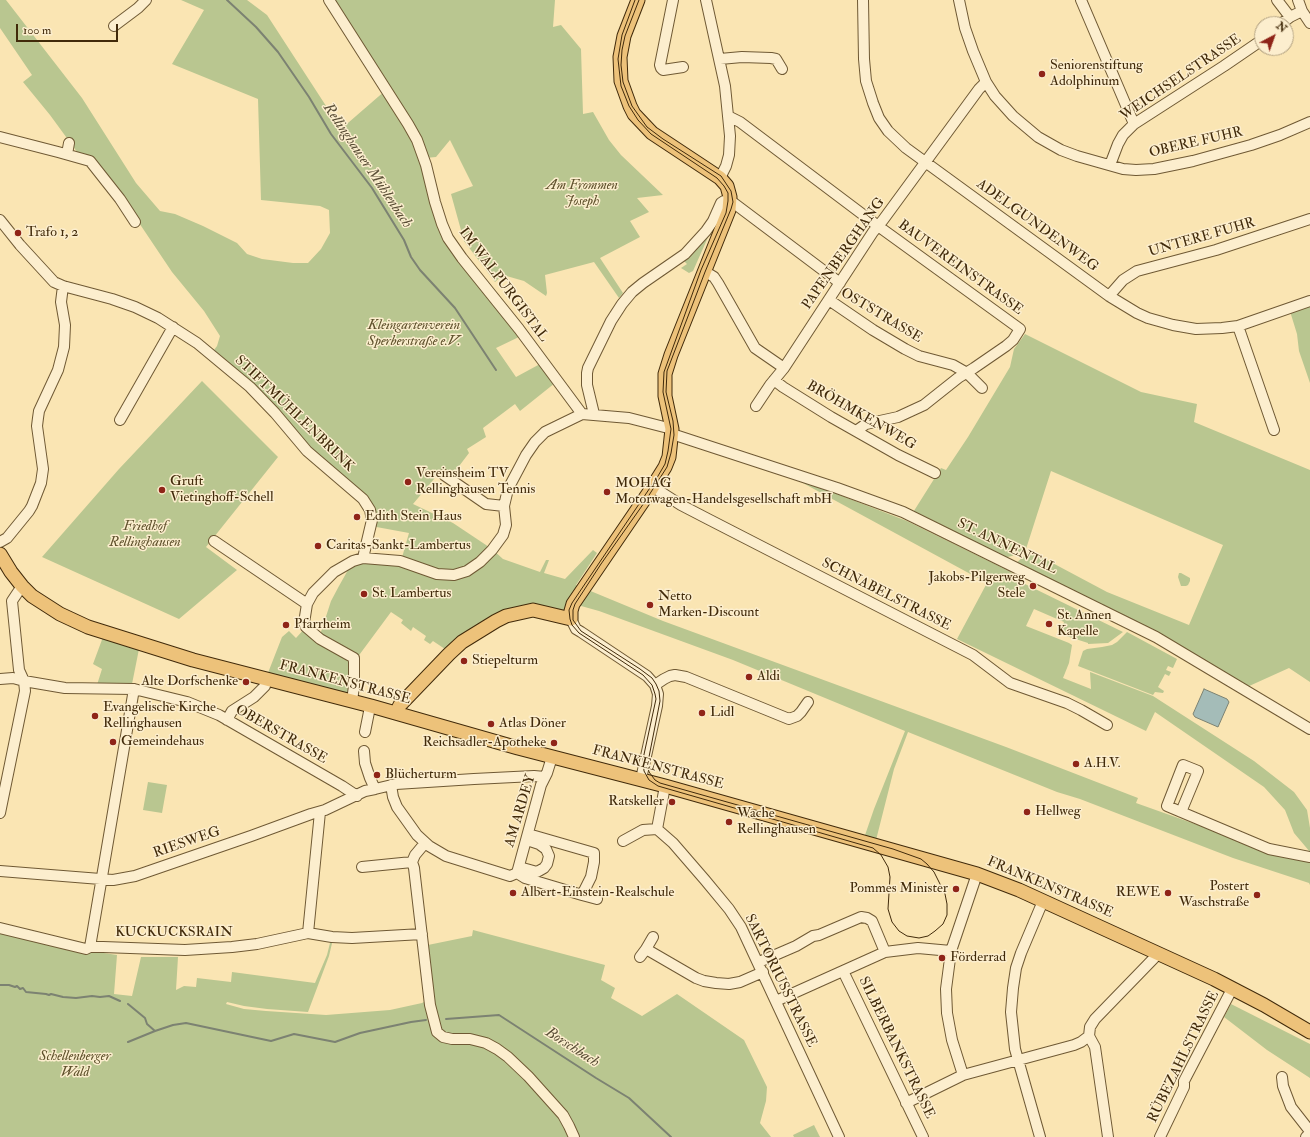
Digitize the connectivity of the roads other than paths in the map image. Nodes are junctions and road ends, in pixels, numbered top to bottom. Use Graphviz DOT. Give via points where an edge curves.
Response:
graph roads {
  1 [pos="146,0"];
  2 [pos="329,0"];
  3 [pos="638,0"];
  4 [pos="673,0"];
  5 [pos="706,0"];
  6 [pos="863,0"];
  7 [pos="959,0"];
  8 [pos="1080,0"];
  9 [pos="1277,0"];
  10 [pos="1298,0"];
  11 [pos="1302,11"];
  12 [pos="1289,16"];
  13 [pos="1292,16"];
  14 [pos="1310,23"];
  15 [pos="114,26"];
  16 [pos="1254,45"];
  17 [pos="720,59"];
  18 [pos="683,67"];
  19 [pos="782,68"];
  20 [pos="986,82"];
  21 [pos="728,116"];
  22 [pos="1310,122"];
  23 [pos="1134,124"];
  24 [pos="0,138"];
  25 [pos="69,143"];
  26 [pos="67,154"];
  27 [pos="926,163"];
  28 [pos="1110,165"];
  29 [pos="720,178"];
  30 [pos="731,201"];
  31 [pos="1310,219"];
  32 [pos="0,220"];
  33 [pos="134,222"];
  34 [pos="878,226"];
  35 [pos="704,272"];
  36 [pos="840,283"];
  37 [pos="63,286"];
  38 [pos="1109,296"];
  39 [pos="829,300"];
  40 [pos="1310,301"];
  41 [pos="1238,326"];
  42 [pos="173,327"];
  43 [pos="784,368"];
  44 [pos="966,373"];
  45 [pos="774,380"];
  46 [pos="982,388"];
  47 [pos="756,406"];
  48 [pos="582,414"];
  49 [pos="594,414"];
  50 [pos="120,420"];
  51 [pos="1274,430"];
  52 [pos="856,431"];
  53 [pos="672,432"];
  54 [pos="936,473"];
  55 [pos="444,475"];
  56 [pos="653,487"];
  57 [pos="504,506"];
  58 [pos="214,541"];
  59 [pos="0,542"];
  60 [pos="0,554"];
  61 [pos="363,558"];
  62 [pos="5,572"];
  63 [pos="22,586"];
  64 [pos="307,604"];
  65 [pos="570,619"];
  66 [pos="266,678"];
  67 [pos="0,679"];
  68 [pos="24,681"];
  69 [pos="655,685"];
  70 [pos="134,690"];
  71 [pos="352,701"];
  72 [pos="808,702"];
  73 [pos="371,706"];
  74 [pos="396,713"];
  75 [pos="227,720"];
  76 [pos="1107,725"];
  77 [pos="1310,729"];
  78 [pos="365,732"];
  79 [pos="364,751"];
  80 [pos="552,757"];
  81 [pos="545,778"];
  82 [pos="641,779"];
  83 [pos="391,785"];
  84 [pos="665,786"];
  85 [pos="375,789"];
  86 [pos="357,796"];
  87 [pos="320,812"];
  88 [pos="1181,812"];
  89 [pos="0,813"];
  90 [pos="658,829"];
  91 [pos="527,837"];
  92 [pos="623,841"];
  93 [pos="425,843"];
  94 [pos="1310,857"];
  95 [pos="412,862"];
  96 [pos="362,867"];
  97 [pos="518,870"];
  98 [pos="0,871"];
  99 [pos="977,874"];
  100 [pos="102,880"];
  101 [pos="582,895"];
  102 [pos="597,899"];
  103 [pos="1043,901"];
  104 [pos="0,928"];
  105 [pos="308,933"];
  106 [pos="422,934"];
  107 [pos="653,937"];
  108 [pos="90,947"];
  109 [pos="646,949"];
  110 [pos="951,951"];
  111 [pos="885,952"];
  112 [pos="1158,954"];
  113 [pos="640,958"];
  114 [pos="759,962"];
  115 [pos="843,971"];
  116 [pos="763,972"];
  117 [pos="1232,989"];
  118 [pos="776,1001"];
  119 [pos="1310,1032"];
  120 [pos="1089,1036"];
  121 [pos="1019,1060"];
  122 [pos="963,1075"];
  123 [pos="1282,1077"];
  124 [pos="906,1103"];
  125 [pos="574,1137"];
  126 [pos="839,1137"];
  127 [pos="922,1137"];
  128 [pos="1040,1137"];
  129 [pos="1108,1137"];
  130 [pos="1160,1137"];
  131 [pos="1306,1137"];
  1 -- 15 [label="street"];
  2 -- 48 [label="street, IM WALPURGISTAL" via="417,140 448,238"];
  3 -- 29 [label="main road" via="624,36 620,58 621,81 630,106 652,133"];
  4 -- 18 [label="street" via="660,65 663,70"];
  5 -- 17 [label="street"];
  6 -- 27 [label="street, ADELGUNDENWEG" via="866,81 873,103 888,131"];
  7 -- 20 [label="street, OBERE FUHR" via="965,28"];
  8 -- 23 [label="street"];
  9 -- 12 [label="street"];
  10 -- 11 [label="street"];
  11 -- 13 [label="street"];
  11 -- 14 [label="street"];
  16 -- 23 [label="street, WEICHSELSTRASSE"];
  17 -- 19 [label="street" via="770,58 776,59"];
  17 -- 21 [label="street"];
  20 -- 27 [label="street, PAPENBERGHANG"];
  20 -- 28 [label="street, OBERE FUHR" via="1013,116 1038,137 1066,152"];
  21 -- 29 [label="street" via="729,154"];
  21 -- 34 [label="street, BAUVEREINSTRASSE" via="740,122"];
  22 -- 28 [label="street, OBERE FUHR" via="1251,145 1193,161 1136,170"];
  23 -- 28 [label="street, WEICHSELSTRASSE" via="1123,135"];
  24 -- 26 [label="street"];
  25 -- 26 [label="street"];
  26 -- 33 [label="street" via="93,164 120,198"];
  27 -- 34 [label="street, PAPENBERGHANG"];
  27 -- 38 [label="street, ADELGUNDENWEG"];
  29 -- 30 [label="main road" via="727,186"];
  30 -- 35 [label="main road"];
  30 -- 36 [label="street, OSTSTRASSE"];
  30 -- 49 [label="street" via="721,203 706,231 685,254 643,283 622,304 588,368 587,385"];
  31 -- 38 [label="street, UNTERE FUHR" via="1216,250 1137,271 1123,280"];
  32 -- 37 [label="street" via="54,282"];
  34 -- 36 [label="street, PAPENBERGHANG"];
  34 -- 44 [label="street, BAUVEREINSTRASSE" via="1020,329 1006,346"];
  35 -- 43 [label="street" via="714,277 755,348"];
  35 -- 53 [label="main road" via="665,374 665,396"];
  36 -- 39 [label="street, PAPENBERGHANG"];
  37 -- 42 [label="street, STIFTMÜHLENBRINK" via="112,298"];
  37 -- 59 [label="street" via="61,302 65,325 64,347 58,370 39,411 37,426 43,469 41,483 29,511 7,538"];
  38 -- 41 [label="street, ADELGUNDENWEG" via="1143,316 1172,325 1206,329"];
  39 -- 43 [label="street, PAPENBERGHANG"];
  39 -- 44 [label="street, OSTSTRASSE" via="905,349 919,356 953,365"];
  40 -- 41 [label="street, ADELGUNDENWEG"];
  41 -- 51 [label="street"];
  42 -- 50 [label="street"];
  42 -- 61 [label="street, STIFTMÜHLENBRINK" via="197,343 250,387 307,451 362,500 370,510 372,520"];
  43 -- 45 [label="street, PAPENBERGHANG"];
  44 -- 46 [label="street, OSTSTRASSE"];
  44 -- 52 [label="street" via="924,405 898,417 870,422"];
  45 -- 47 [label="street, PAPENBERGHANG"];
  45 -- 52 [label="street, BRÖHMKENWEG"];
  48 -- 49 [label="street"];
  48 -- 57 [label="street" via="545,432 535,442 512,478"];
  49 -- 53 [label="street" via="638,419"];
  52 -- 54 [label="street, BRÖHMKENWEG"];
  53 -- 56 [label="main road" via="665,467"];
  53 -- 77 [label="street, ST. ANNENTAL" via="903,512 1156,637"];
  55 -- 57 [label="street" via="486,504"];
  56 -- 65 [label="main road" via="573,604"];
  56 -- 76 [label="street, SCHNABELSTRASSE" via="681,505 973,655 1010,684 1067,703"];
  57 -- 61 [label="street" via="506,525 503,535 480,562 460,574 436,574 400,561"];
  58 -- 64 [label="street"];
  60 -- 62 [label="main road, FRANKENSTRASSE"];
  61 -- 64 [label="street" via="334,572 313,593"];
  62 -- 63 [label="main road, FRANKENSTRASSE"];
  63 -- 66 [label="main road, FRANKENSTRASSE" via="60,614 88,627 193,660"];
  63 -- 68 [label="street" via="12,601 19,670"];
  64 -- 71 [label="street" via="304,623 306,627 320,639 354,658"];
  65 -- 69 [label="street" via="576,629 647,676"];
  65 -- 74 [label="main road" via="534,610 506,616 496,621 462,642 405,699"];
  66 -- 71 [label="main road, FRANKENSTRASSE"];
  66 -- 75 [label="street" via="265,686 254,697 232,711"];
  67 -- 68 [label="street, OBERSTRASSE" via="13,678"];
  68 -- 70 [label="street, OBERSTRASSE" via="65,688"];
  68 -- 89 [label="street" via="25,690"];
  69 -- 72 [label="street" via="670,676 686,677 789,719 797,716"];
  69 -- 82 [label="street" via="658,694 657,706"];
  70 -- 75 [label="street, OBERSTRASSE" via="187,702"];
  70 -- 100 [label="street"];
  71 -- 73 [label="main road, FRANKENSTRASSE"];
  73 -- 74 [label="main road, FRANKENSTRASSE"];
  73 -- 78 [label="street"];
  74 -- 80 [label="main road, FRANKENSTRASSE"];
  75 -- 86 [label="street, OBERSTRASSE"];
  79 -- 85 [label="street" via="365,763"];
  80 -- 81 [label="street, AM ARDEY"];
  80 -- 82 [label="main road, FRANKENSTRASSE"];
  81 -- 83 [label="street" via="534,776"];
  81 -- 91 [label="street, AM ARDEY"];
  82 -- 84 [label="main road, FRANKENSTRASSE"];
  83 -- 85 [label="street"];
  83 -- 93 [label="street" via="397,807"];
  84 -- 90 [label="street"];
  84 -- 99 [label="main road, FRANKENSTRASSE"];
  85 -- 86 [label="street, RIESWEG"];
  86 -- 87 [label="street, RIESWEG"];
  87 -- 100 [label="street, RIESWEG" via="135,876"];
  87 -- 105 [label="street"];
  88 -- 94 [label="street" via="1269,849"];
  90 -- 92 [label="street" via="643,830"];
  90 -- 114 [label="street, SARTORIUSSTRASSE" via="674,843 729,909"];
  91 -- 97 [label="street, AM ARDEY"];
  91 -- 97 [label="street" via="546,849 549,856 547,864 537,872"];
  91 -- 101 [label="street" via="594,853 591,877"];
  93 -- 95 [label="street"];
  93 -- 97 [label="street" via="446,856 510,876"];
  95 -- 96 [label="street"];
  95 -- 106 [label="street"];
  97 -- 101 [label="street" via="525,878"];
  98 -- 100 [label="street, RIESWEG"];
  99 -- 103 [label="main road, FRANKENSTRASSE"];
  99 -- 110 [label="street"];
  100 -- 108 [label="street"];
  101 -- 102 [label="street"];
  103 -- 112 [label="main road, FRANKENSTRASSE"];
  103 -- 121 [label="street" via="1021,953 1014,982 1012,1019 1015,1049"];
  104 -- 108 [label="street, KUCKUCKSRAIN" via="79,948"];
  105 -- 106 [label="street, KUCKUCKSRAIN" via="352,938"];
  105 -- 108 [label="street, KUCKUCKSRAIN" via="226,948 185,950"];
  106 -- 125 [label="street" via="430,1005 437,1032 443,1037 486,1043 508,1057 563,1115"];
  107 -- 109 [label="street"];
  109 -- 113 [label="street"];
  109 -- 116 [label="street" via="696,978 716,983 740,982"];
  110 -- 111 [label="street" via="918,948"];
  110 -- 122 [label="street" via="946,1013"];
  111 -- 114 [label="street" via="872,921 861,917"];
  111 -- 115 [label="street"];
  112 -- 117 [label="main road, FRANKENSTRASSE"];
  112 -- 120 [label="street" via="1094,1019"];
  114 -- 116 [label="street, SARTORIUSSTRASSE"];
  115 -- 118 [label="street"];
  115 -- 124 [label="street, SILBERBANKSTRASSE"];
  116 -- 118 [label="street, SARTORIUSSTRASSE"];
  117 -- 119 [label="main road, FRANKENSTRASSE"];
  117 -- 130 [label="street, RÜBEZAHLSTRASSE" via="1184,1081 1184,1087"];
  118 -- 126 [label="street, SARTORIUSSTRASSE"];
  120 -- 121 [label="street" via="1074,1045"];
  120 -- 129 [label="street" via="1095,1047"];
  121 -- 122 [label="street"];
  121 -- 128 [label="street"];
  122 -- 124 [label="street"];
  123 -- 131 [label="street" via="1291,1107 1310,1132"];
  124 -- 127 [label="street, SILBERBANKSTRASSE"];
}
